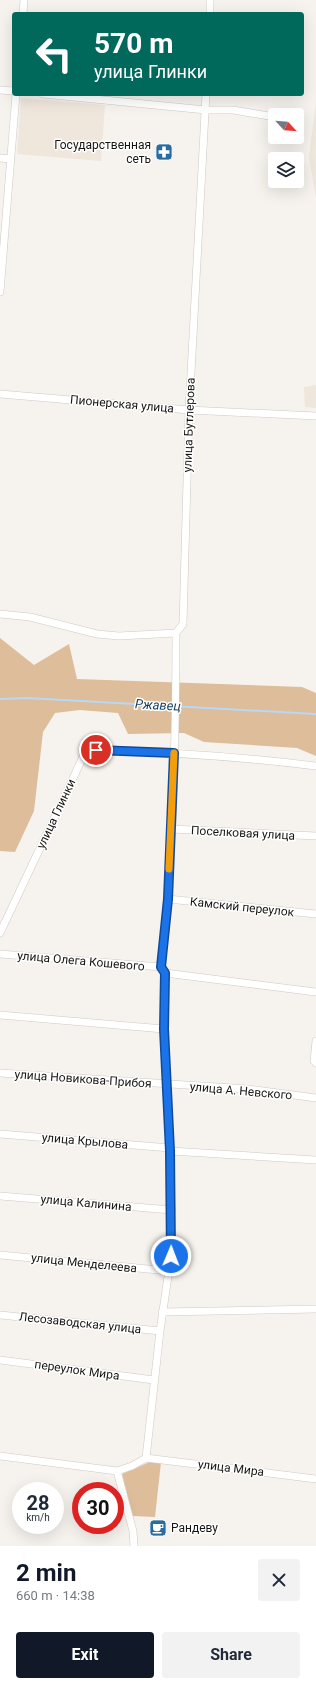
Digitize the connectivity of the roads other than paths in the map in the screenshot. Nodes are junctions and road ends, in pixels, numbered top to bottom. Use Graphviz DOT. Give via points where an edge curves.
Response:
graph roads {
  1 [pos="24,0"];
  2 [pos="210,0"];
  3 [pos="23,12"];
  4 [pos="210,12"];
  5 [pos="0,90"];
  6 [pos="12,91"];
  7 [pos="16,96"];
  8 [pos="63,96"];
  9 [pos="206,96"];
  10 [pos="206,110"];
  11 [pos="268,116"];
  12 [pos="0,158"];
  13 [pos="10,159"];
  14 [pos="0,292"];
  15 [pos="0,394"];
  16 [pos="189,410"];
  17 [pos="316,416"];
  18 [pos="0,614"];
  19 [pos="176,633"];
  20 [pos="174,753"];
  21 [pos="316,766"];
  22 [pos="171,829"];
  23 [pos="316,836"];
  24 [pos="168,899"];
  25 [pos="316,914"];
  26 [pos="0,933"];
  27 [pos="0,954"];
  28 [pos="163,970"];
  29 [pos="316,992"];
  30 [pos="0,1015"];
  31 [pos="164,1029"];
  32 [pos="316,1041"];
  33 [pos="316,1063"];
  34 [pos="0,1074"];
  35 [pos="166,1085"];
  36 [pos="316,1098"];
  37 [pos="0,1134"];
  38 [pos="170,1150"];
  39 [pos="316,1160"];
  40 [pos="0,1196"];
  41 [pos="172,1210"];
  42 [pos="0,1255"];
  43 [pos="169,1272"];
  44 [pos="316,1309"];
  45 [pos="162,1312"];
  46 [pos="0,1314"];
  47 [pos="160,1331"];
  48 [pos="0,1360"];
  49 [pos="154,1380"];
  50 [pos="0,1456"];
  51 [pos="146,1458"];
  52 [pos="117,1471"];
  53 [pos="316,1479"];
  54 [pos="134,1546"];
  1 -- 3 [label="street"];
  2 -- 4 [label="street"];
  5 -- 6 [label="street"];
  7 -- 13 [label="street"];
  8 -- 10 [label="street"];
  9 -- 10 [label="street, улица Бутлерова"];
  10 -- 11 [label="street" via="233,110"];
  10 -- 16 [label="street, улица Бутлерова"];
  12 -- 13 [label="street"];
  13 -- 14 [label="street"];
  15 -- 16 [label="street, Пионерская улица"];
  16 -- 17 [label="street, Пионерская улица"];
  16 -- 19 [label="street, улица Бутлерова" via="183,624"];
  18 -- 19 [label="street" via="30,617 97,634 119,636"];
  19 -- 20 [label="street, улица Бутлерова"];
  20 -- 21 [label="street, улица Глинки"];
  20 -- 22 [label="street"];
  20 -- 26 [label="street, улица Глинки" via="96,750 89,751 83,757"];
  22 -- 23 [label="street, Поселковая улица"];
  22 -- 24 [label="street"];
  24 -- 25 [label="street, Камский переулок"];
  24 -- 28 [label="street"];
  27 -- 28 [label="street, улица Олега Кошевого"];
  28 -- 29 [label="street, улица Олега Кошевого"];
  28 -- 31 [label="street"];
  30 -- 31 [label="street"];
  31 -- 35 [label="street"];
  32 -- 33 [label="street"];
  34 -- 35 [label="street, улица Новикова-Прибоя"];
  35 -- 36 [label="street, улица А. Невского" via="248,1089"];
  35 -- 38 [label="street"];
  37 -- 38 [label="street, улица Крылова"];
  38 -- 39 [label="street"];
  38 -- 41 [label="street"];
  40 -- 41 [label="street, улица Калинина"];
  41 -- 43 [label="street"];
  42 -- 43 [label="street, улица Менделеева"];
  43 -- 45 [label="street"];
  44 -- 45 [label="street"];
  45 -- 47 [label="street"];
  46 -- 47 [label="street, Лесозаводская улица"];
  47 -- 49 [label="street"];
  48 -- 49 [label="street, переулок Мира"];
  49 -- 51 [label="street"];
  50 -- 52 [label="street"];
  51 -- 52 [label="street"];
  51 -- 53 [label="street, улица Мира"];
  52 -- 54 [label="street" via="133,1531"];
}
